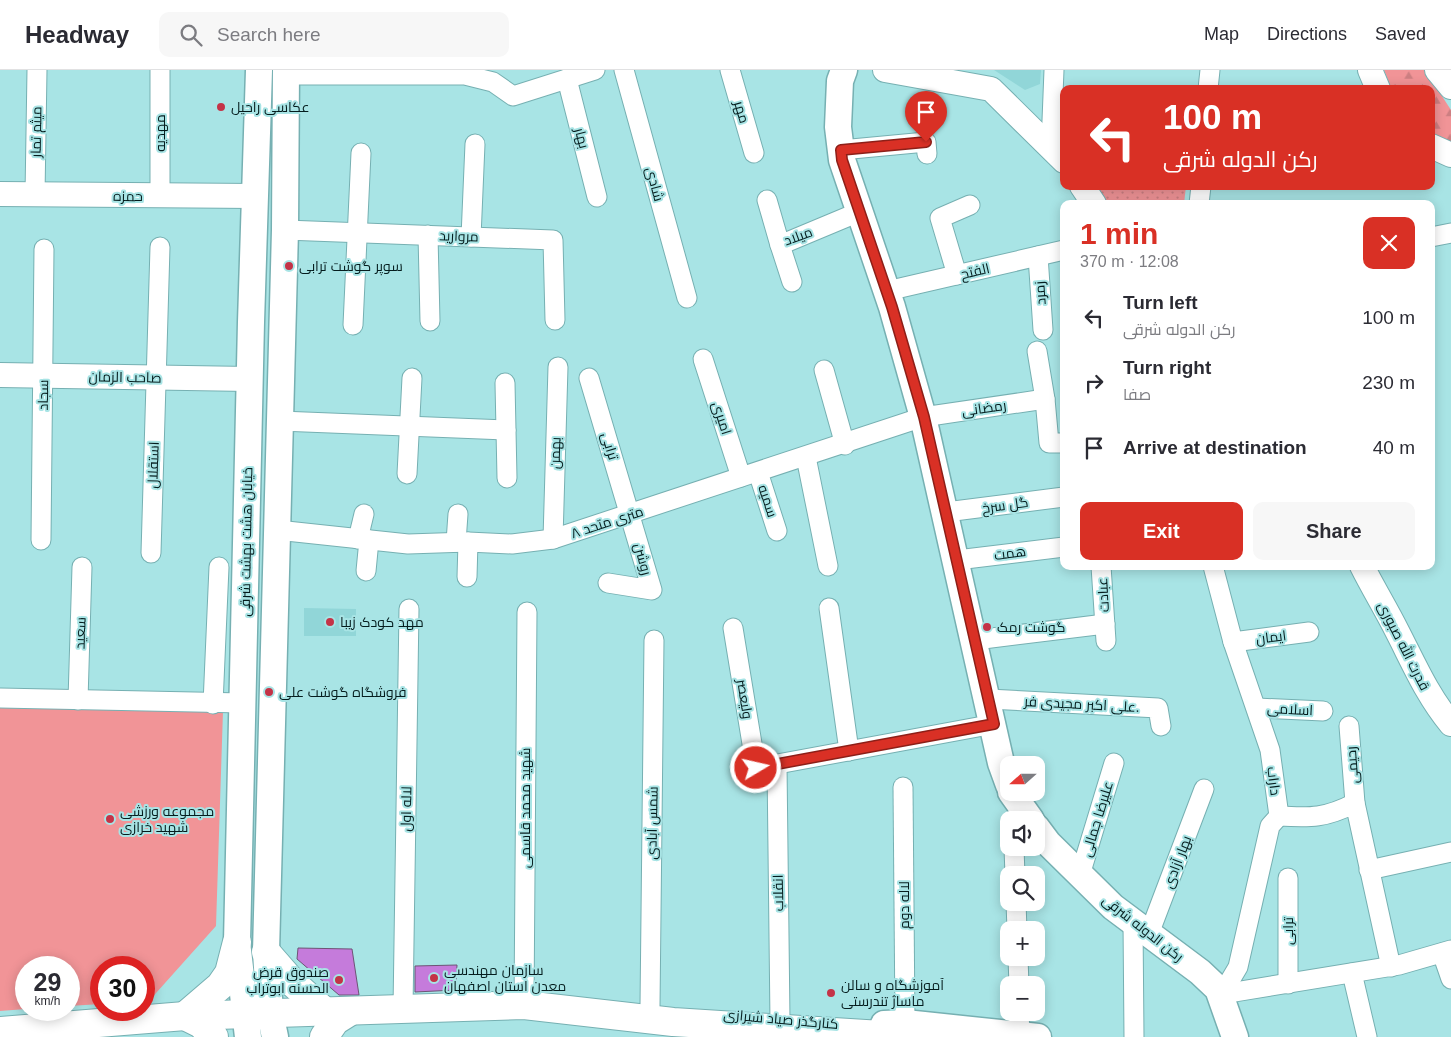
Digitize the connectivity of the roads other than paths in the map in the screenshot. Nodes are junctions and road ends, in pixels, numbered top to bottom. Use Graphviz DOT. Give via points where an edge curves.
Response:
graph roads {
  1 [pos="37,70"];
  2 [pos="160,70"];
  3 [pos="259,70"];
  4 [pos="595,70"];
  5 [pos="624,70"];
  6 [pos="730,70"];
  7 [pos="844,70"];
  8 [pos="885,70"];
  9 [pos="1054,70"];
  10 [pos="1210,70"];
  11 [pos="1370,70"];
  12 [pos="1437,70"];
  13 [pos="285,73"];
  14 [pos="412,73"];
  15 [pos="557,78"];
  16 [pos="1208,85"];
  17 [pos="1376,85"];
  18 [pos="1451,87"];
  19 [pos="475,144"];
  20 [pos="1435,148"];
  21 [pos="841,150"];
  22 [pos="361,153"];
  23 [pos="754,153"];
  24 [pos="1057,153"];
  25 [pos="927,154"];
  26 [pos="1451,155"];
  27 [pos="0,194"];
  28 [pos="35,195"];
  29 [pos="160,196"];
  30 [pos="255,196"];
  31 [pos="598,197"];
  32 [pos="767,200"];
  33 [pos="970,205"];
  34 [pos="858,212"];
  35 [pos="285,230"];
  36 [pos="356,232"];
  37 [pos="1451,233"];
  38 [pos="428,235"];
  39 [pos="1435,236"];
  40 [pos="472,237"];
  41 [pos="780,245"];
  42 [pos="160,247"];
  43 [pos="44,249"];
  44 [pos="1060,251"];
  45 [pos="1038,256"];
  46 [pos="957,275"];
  47 [pos="792,282"];
  48 [pos="887,291"];
  49 [pos="687,298"];
  50 [pos="430,320"];
  51 [pos="555,320"];
  52 [pos="251,322"];
  53 [pos="282,324"];
  54 [pos="353,325"];
  55 [pos="1043,330"];
  56 [pos="1037,351"];
  57 [pos="703,359"];
  58 [pos="558,367"];
  59 [pos="824,370"];
  60 [pos="0,375"];
  61 [pos="43,376"];
  62 [pos="156,378"];
  63 [pos="412,378"];
  64 [pos="589,378"];
  65 [pos="249,379"];
  66 [pos="505,382"];
  67 [pos="1045,399"];
  68 [pos="924,417"];
  69 [pos="280,421"];
  70 [pos="410,426"];
  71 [pos="506,430"];
  72 [pos="1060,443"];
  73 [pos="845,445"];
  74 [pos="806,457"];
  75 [pos="407,474"];
  76 [pos="750,474"];
  77 [pos="507,478"];
  78 [pos="1060,498"];
  79 [pos="946,512"];
  80 [pos="364,514"];
  81 [pos="458,514"];
  82 [pos="631,514"];
  83 [pos="277,530"];
  84 [pos="777,531"];
  85 [pos="363,539"];
  86 [pos="553,539"];
  87 [pos="41,540"];
  88 [pos="462,542"];
  89 [pos="1060,547"];
  90 [pos="151,553"];
  91 [pos="957,560"];
  92 [pos="82,566"];
  93 [pos="828,566"];
  94 [pos="219,567"];
  95 [pos="1101,570"];
  96 [pos="1214,570"];
  97 [pos="1364,570"];
  98 [pos="366,571"];
  99 [pos="467,577"];
  100 [pos="608,583"];
  101 [pos="829,608"];
  102 [pos="408,609"];
  103 [pos="527,612"];
  104 [pos="733,628"];
  105 [pos="1310,632"];
  106 [pos="654,640"];
  107 [pos="975,640"];
  108 [pos="1233,642"];
  109 [pos="0,698"];
  110 [pos="988,699"];
  111 [pos="78,700"];
  112 [pos="243,703"];
  113 [pos="213,704"];
  114 [pos="1257,708"];
  115 [pos="1323,711"];
  116 [pos="994,724"];
  117 [pos="1451,724"];
  118 [pos="1160,726"];
  119 [pos="1349,726"];
  120 [pos="849,751"];
  121 [pos="1000,757"];
  122 [pos="1114,763"];
  123 [pos="777,765"];
  124 [pos="903,787"];
  125 [pos="1204,789"];
  126 [pos="1355,803"];
  127 [pos="1279,816"];
  128 [pos="1045,838"];
  129 [pos="1451,852"];
  130 [pos="1369,870"];
  131 [pos="1080,875"];
  132 [pos="1288,878"];
  133 [pos="1141,928"];
  134 [pos="238,942"];
  135 [pos="266,952"];
  136 [pos="1446,952"];
  137 [pos="1391,967"];
  138 [pos="1352,973"];
  139 [pos="1451,979"];
  140 [pos="1288,984"];
  141 [pos="1222,994"];
  142 [pos="524,1005"];
  143 [pos="650,1006"];
  144 [pos="403,1009"];
  145 [pos="185,1016"];
  146 [pos="780,1021"];
  147 [pos="324,1024"];
  148 [pos="259,1026"];
  149 [pos="1026,1028"];
  150 [pos="909,1030"];
  151 [pos="1,1031"];
  152 [pos="214,1037"];
  153 [pos="1134,1037"];
  154 [pos="1235,1037"];
  155 [pos="1366,1037"];
  1 -- 28 [label="street, میثم تمار"];
  2 -- 29 [label="street, مهدیه"];
  3 -- 30 [label="main road, خیابان هشت بهشت شرقی"];
  4 -- 15 [label="street"];
  5 -- 49 [label="street, شادی"];
  6 -- 23 [label="street, مهر"];
  7 -- 21 [label="main road" via="840,81 838,127"];
  8 -- 24 [label="street" via="991,88"];
  9 -- 24 [label="street"];
  10 -- 16 [label="street"];
  11 -- 17 [label="street"];
  12 -- 18 [label="street"];
  13 -- 14 [label="street"];
  13 -- 35 [label="main road"];
  14 -- 15 [label="street" via="465,75 493,82 513,96"];
  15 -- 31 [label="street, بهار"];
  19 -- 40 [label="street"];
  20 -- 26 [label="street"];
  21 -- 25 [label="street" via="926,142"];
  21 -- 34 [label="main road"];
  22 -- 36 [label="street"];
  27 -- 28 [label="street, حمزه"];
  28 -- 29 [label="street, حمزه"];
  29 -- 30 [label="street, حمزه"];
  30 -- 52 [label="main road, خیابان هشت بهشت شرقی"];
  32 -- 41 [label="street, میلاد"];
  33 -- 46 [label="street" via="940,218"];
  34 -- 41 [label="street, میلاد"];
  34 -- 48 [label="main road"];
  35 -- 36 [label="street, مروارید"];
  35 -- 53 [label="main road"];
  36 -- 38 [label="street, مروارید"];
  36 -- 54 [label="street"];
  37 -- 39 [label="street"];
  38 -- 40 [label="street, مروارید"];
  38 -- 50 [label="street"];
  40 -- 51 [label="street, مروارید" via="552,240"];
  41 -- 47 [label="street"];
  42 -- 62 [label="street, استقلال"];
  43 -- 61 [label="street, سجاد"];
  44 -- 45 [label="street, الفتح"];
  45 -- 46 [label="street, الفتح"];
  45 -- 55 [label="street, زمرد"];
  46 -- 48 [label="street, الفتح"];
  48 -- 68 [label="main road"];
  52 -- 53 [label="main road"];
  52 -- 65 [label="main road, خیابان هشت بهشت شرقی"];
  53 -- 69 [label="main road"];
  56 -- 67 [label="street"];
  57 -- 76 [label="street, امیری"];
  58 -- 86 [label="street, بهمن"];
  59 -- 73 [label="street"];
  60 -- 61 [label="street, صاحب الزمان"];
  61 -- 62 [label="street, صاحب الزمان"];
  61 -- 87 [label="street, سجاد"];
  62 -- 65 [label="street, صاحب الزمان"];
  62 -- 90 [label="street, استقلال"];
  63 -- 70 [label="street"];
  64 -- 82 [label="street, ترابی"];
  65 -- 112 [label="main road, خیابان هشت بهشت شرقی"];
  66 -- 71 [label="street"];
  67 -- 68 [label="street, رمضانی"];
  67 -- 72 [label="street" via="1048,443"];
  68 -- 73 [label="street, ۸ متری متحد"];
  68 -- 79 [label="main road"];
  69 -- 70 [label="street"];
  69 -- 83 [label="main road"];
  70 -- 71 [label="street"];
  70 -- 75 [label="street"];
  71 -- 77 [label="street"];
  73 -- 74 [label="street, ۸ متری متحد"];
  74 -- 76 [label="street, ۸ متری متحد"];
  74 -- 93 [label="street"];
  76 -- 82 [label="street, ۸ متری متحد"];
  76 -- 84 [label="street, سمیه"];
  78 -- 79 [label="street, گل سرخ"];
  79 -- 91 [label="main road"];
  80 -- 85 [label="street"];
  81 -- 88 [label="street"];
  82 -- 86 [label="street, ۸ متری متحد"];
  82 -- 100 [label="street, روشن" via="652,590"];
  83 -- 85 [label="street, ۸ متری متحد"];
  83 -- 135 [label="main road"];
  85 -- 88 [label="street, ۸ متری متحد" via="408,544"];
  85 -- 98 [label="street"];
  86 -- 88 [label="street, ۸ متری متحد" via="512,544"];
  88 -- 99 [label="street"];
  89 -- 91 [label="street, همت"];
  91 -- 107 [label="main road"];
  92 -- 111 [label="street, سعید"];
  94 -- 113 [label="street"];
  95 -- 107 [label="street, عبادت" via="1105,633"];
  96 -- 108 [label="street, داراب"];
  97 -- 117 [label="street, قدرت الله صبوری" via="1419,678"];
  101 -- 120 [label="street"];
  102 -- 144 [label="street, لاله اول"];
  103 -- 142 [label="street, شهید محمد قاسمی"];
  104 -- 123 [label="street, ولیعصر" via="756,768"];
  105 -- 108 [label="street, ایمان"];
  106 -- 143 [label="street, شمس آبادی"];
  107 -- 110 [label="main road"];
  108 -- 114 [label="street, داراب"];
  109 -- 111 [label="street"];
  110 -- 116 [label="main road"];
  110 -- 118 [label="street, علی اکبر مجیدی فر." via="1158,708"];
  111 -- 113 [label="street"];
  112 -- 113 [label="street"];
  112 -- 134 [label="main road, خیابان هشت بهشت شرقی"];
  114 -- 115 [label="street, اسلامی"];
  114 -- 127 [label="street, داراب" via="1270,750"];
  116 -- 120 [label="street, ولیعصر"];
  116 -- 121 [label="main road"];
  119 -- 126 [label="street, رحیمی"];
  120 -- 123 [label="street, ولیعصر"];
  122 -- 131 [label="street, علیرضا جمالی"];
  123 -- 146 [label="street, انقلاب"];
  124 -- 150 [label="street, لاله دوم"];
  125 -- 133 [label="street, بهار آزادی"];
  126 -- 127 [label="street" via="1315,818"];
  126 -- 130 [label="street, رحیمی"];
  127 -- 141 [label="street" via="1270,826 1238,967"];
  128 -- 131 [label="main road, رکن الدوله شرقی"];
  129 -- 130 [label="street"];
  130 -- 137 [label="street, رحیمی"];
  131 -- 133 [label="main road, رکن الدوله شرقی" via="1113,907"];
  132 -- 140 [label="street, ترابی"];
  133 -- 141 [label="main road, رکن الدوله شرقی" via="1200,972"];
  133 -- 153 [label="street"];
  134 -- 145 [label="highway" via="229,973 220,986"];
  134 -- 148 [label="main road, خیابان هشت بهشت شرقی"];
  135 -- 147 [label="highway"];
  135 -- 148 [label="main road"];
  136 -- 137 [label="street"];
  136 -- 139 [label="street"];
  137 -- 138 [label="street"];
  138 -- 140 [label="street"];
  138 -- 155 [label="street"];
  140 -- 141 [label="street"];
  141 -- 154 [label="main road, رکن الدوله شرقی"];
  142 -- 143 [label="main road, کنارگذر صیاد شیرازی"];
  142 -- 144 [label="highway"];
  142 -- 150 [label="highway" via="672,1022"];
  143 -- 146 [label="main road, کنارگذر صیاد شیرازی"];
  144 -- 147 [label="highway" via="351,1011"];
  145 -- 148 [label="highway"];
  145 -- 151 [label="highway"];
  145 -- 152 [label="highway" via="201,1024"];
  146 -- 150 [label="main road, کنارگذر صیاد شیرازی"];
  147 -- 148 [label="highway"];
  149 -- 150 [label="main road, کنارگذر صیاد شیرازی"];
}
